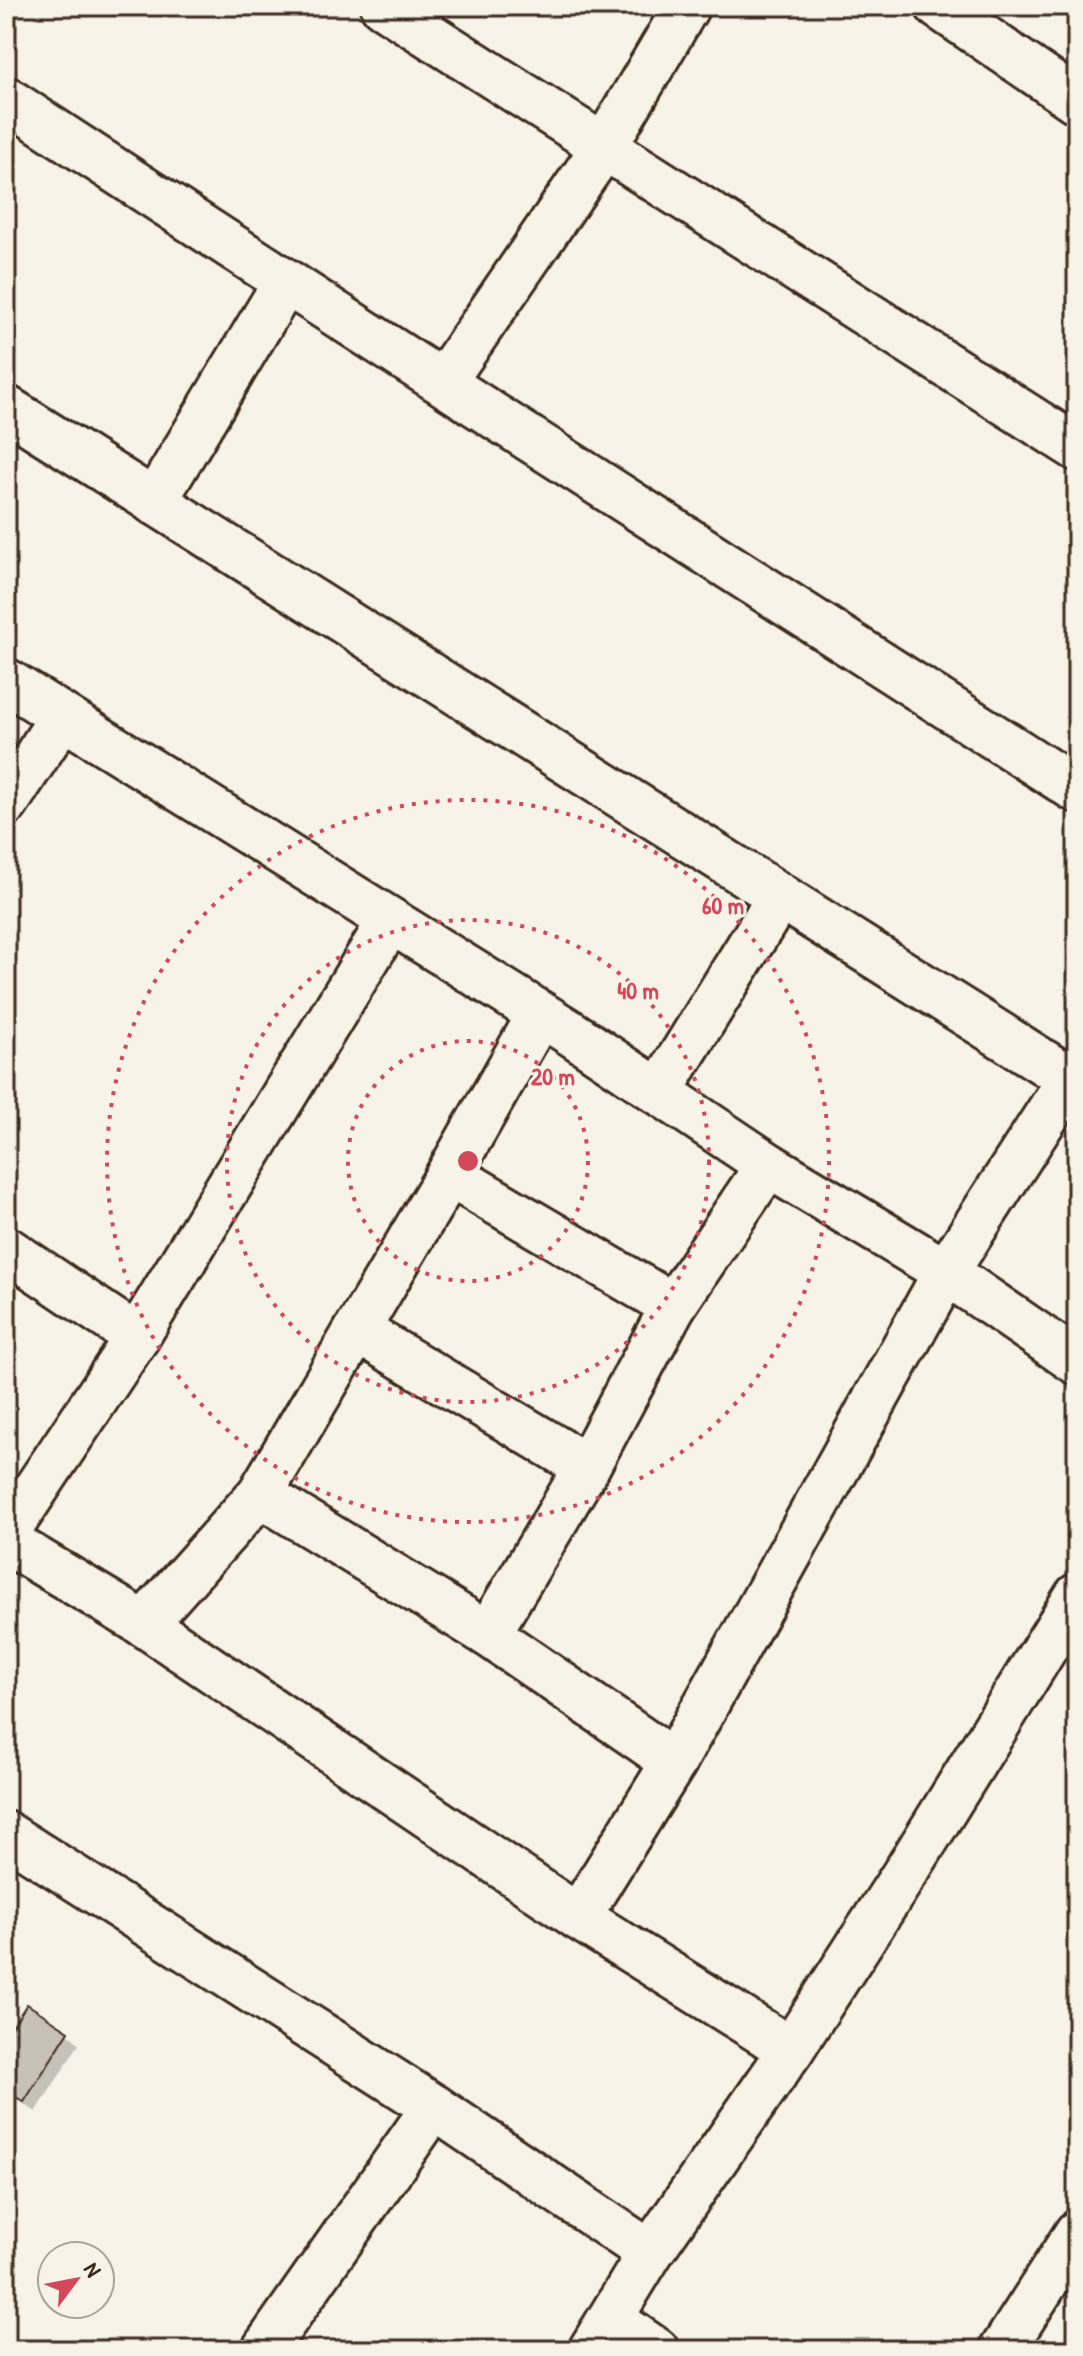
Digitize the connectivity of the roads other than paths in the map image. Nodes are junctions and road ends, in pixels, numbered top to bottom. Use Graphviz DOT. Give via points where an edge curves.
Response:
graph roads {
  1 [pos="383,6"];
  2 [pos="687,6"];
  3 [pos="938,6"];
  4 [pos="6,99"];
  5 [pos="1077,101"];
  6 [pos="604,147"];
  7 [pos="285,283"];
  8 [pos="443,382"];
  9 [pos="6,408"];
  10 [pos="1074,440"];
  11 [pos="154,502"];
  12 [pos="6,681"];
  13 [pos="62,717"];
  14 [pos="1077,790"];
  15 [pos="6,803"];
  16 [pos="780,896"];
  17 [pos="390,921"];
  18 [pos="540,1014"];
  19 [pos="1074,1074"];
  20 [pos="659,1092"];
  21 [pos="768,1165"];
  22 [pos="449,1174"];
  23 [pos="6,1249"];
  24 [pos="946,1272"];
  25 [pos="673,1306"];
  26 [pos="357,1330"];
  27 [pos="137,1337"];
  28 [pos="1077,1362"];
  29 [pos="587,1467"];
  30 [pos="260,1494"];
  31 [pos="6,1534"];
  32 [pos="6,1541"];
  33 [pos="1077,1596"];
  34 [pos="144,1624"];
  35 [pos="488,1634"];
  36 [pos="674,1762"];
  37 [pos="6,1834"];
  38 [pos="578,1917"];
  39 [pos="791,2050"];
  40 [pos="434,2107"];
  41 [pos="650,2253"];
  42 [pos="1070,2256"];
  43 [pos="601,2335"];
  44 [pos="264,2350"];
  45 [pos="656,2350"];
  46 [pos="1002,2350"];
  1 -- 6 [label="street"];
  2 -- 6 [label="street"];
  3 -- 5 [label="street"];
  4 -- 7 [label="street"];
  6 -- 8 [label="street"];
  6 -- 10 [label="street"];
  7 -- 8 [label="street"];
  7 -- 11 [label="street"];
  8 -- 14 [label="street"];
  9 -- 11 [label="street"];
  11 -- 16 [label="street"];
  12 -- 13 [label="street"];
  13 -- 15 [label="street"];
  13 -- 17 [label="street"];
  16 -- 19 [label="street"];
  16 -- 20 [label="street"];
  17 -- 18 [label="street"];
  17 -- 27 [label="street"];
  18 -- 20 [label="street"];
  18 -- 22 [label="street"];
  19 -- 24 [label="street"];
  20 -- 21 [label="street"];
  21 -- 24 [label="street"];
  21 -- 25 [label="street"];
  22 -- 25 [label="street"];
  22 -- 26 [label="street"];
  23 -- 27 [label="street"];
  24 -- 28 [label="street"];
  24 -- 36 [label="street"];
  25 -- 29 [label="street"];
  26 -- 29 [label="street"];
  26 -- 30 [label="street"];
  27 -- 31 [label="street"];
  29 -- 35 [label="street"];
  30 -- 34 [label="street"];
  30 -- 35 [label="street"];
  32 -- 34 [label="street"];
  33 -- 39 [label="street"];
  34 -- 38 [label="street"];
  35 -- 36 [label="street"];
  36 -- 38 [label="street"];
  37 -- 40 [label="street"];
  38 -- 39 [label="street"];
  39 -- 41 [label="street"];
  40 -- 41 [label="street"];
  40 -- 44 [label="street"];
  41 -- 43 [label="street"];
  42 -- 46 [label="street"];
  43 -- 45 [label="street"];
}
